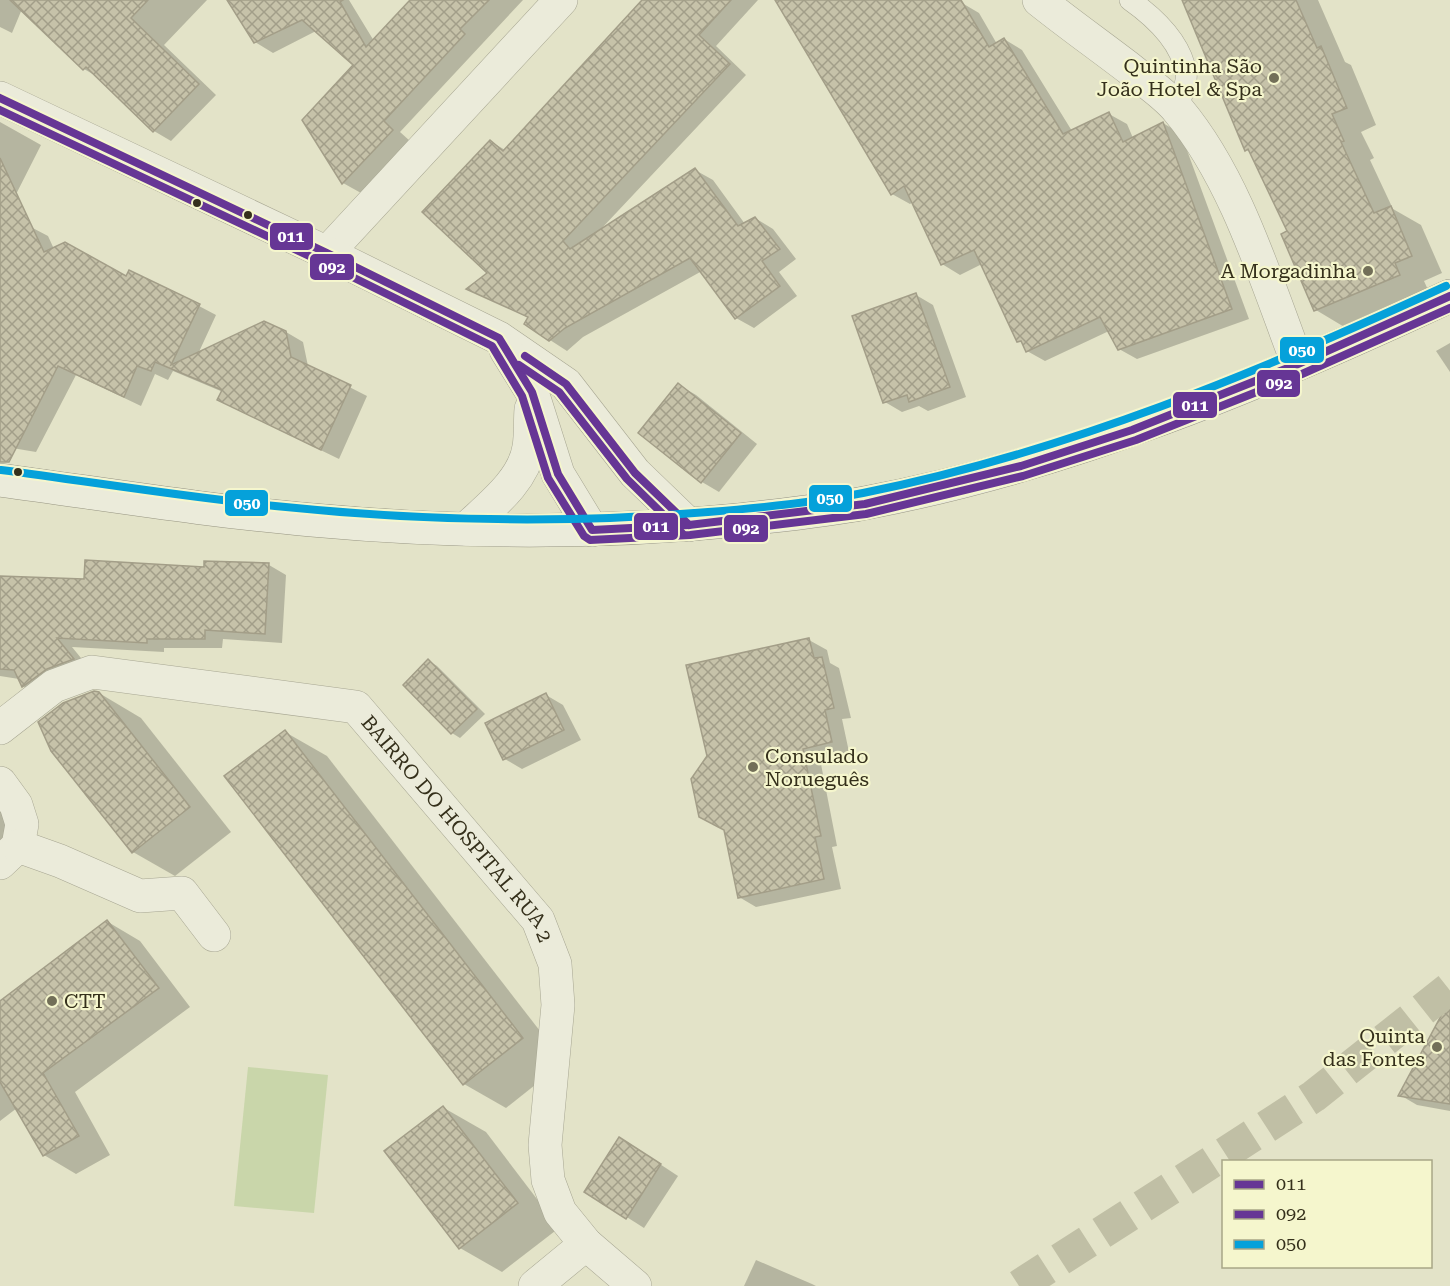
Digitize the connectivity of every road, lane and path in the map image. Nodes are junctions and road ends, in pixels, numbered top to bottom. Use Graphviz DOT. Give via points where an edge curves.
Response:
graph roads {
  1 [pos="561,0"];
  2 [pos="1130,0"];
  3 [pos="1047,1"];
  4 [pos="0,98"];
  5 [pos="1177,109"];
  6 [pos="327,253"];
  7 [pos="1450,296"];
  8 [pos="499,338"];
  9 [pos="1298,364"];
  10 [pos="532,392"];
  11 [pos="0,480"];
  12 [pos="689,525"];
  13 [pos="466,529"];
  14 [pos="592,530"];
  15 [pos="0,728"];
  16 [pos="0,783"];
  17 [pos="9,855"];
  18 [pos="214,935"];
  19 [pos="586,1244"];
  20 [pos="535,1286"];
  21 [pos="635,1286"];
  1 -- 6 [label="street"];
  2 -- 5 [label="lane" via="1150,14 1176,45 1187,74"];
  3 -- 5 [label="street"];
  4 -- 6 [label="street"];
  5 -- 9 [label="street" via="1226,187 1253,244"];
  6 -- 8 [label="street"];
  7 -- 9 [label="street"];
  8 -- 10 [label="street"];
  8 -- 12 [label="street" via="566,384 635,473"];
  9 -- 12 [label="street" via="1132,430 1021,466 865,504"];
  10 -- 13 [label="street" via="525,458 514,480"];
  10 -- 14 [label="street" via="558,474"];
  11 -- 13 [label="street" via="313,520"];
  12 -- 14 [label="street"];
  13 -- 14 [label="street"];
  15 -- 19 [label="street, BAIRRO DO HOSPITAL RUA 2" via="54,686 92,672 356,707 538,920 555,964 558,1005 545,1145 548,1180 560,1212"];
  16 -- 17 [label="street" via="16,805 22,824"];
  17 -- 18 [label="street" via="60,861 140,896 182,893"];
  19 -- 20 [label="street"];
  19 -- 21 [label="street, BAIRRO DO HOSPITAL RUA 2"];
}
